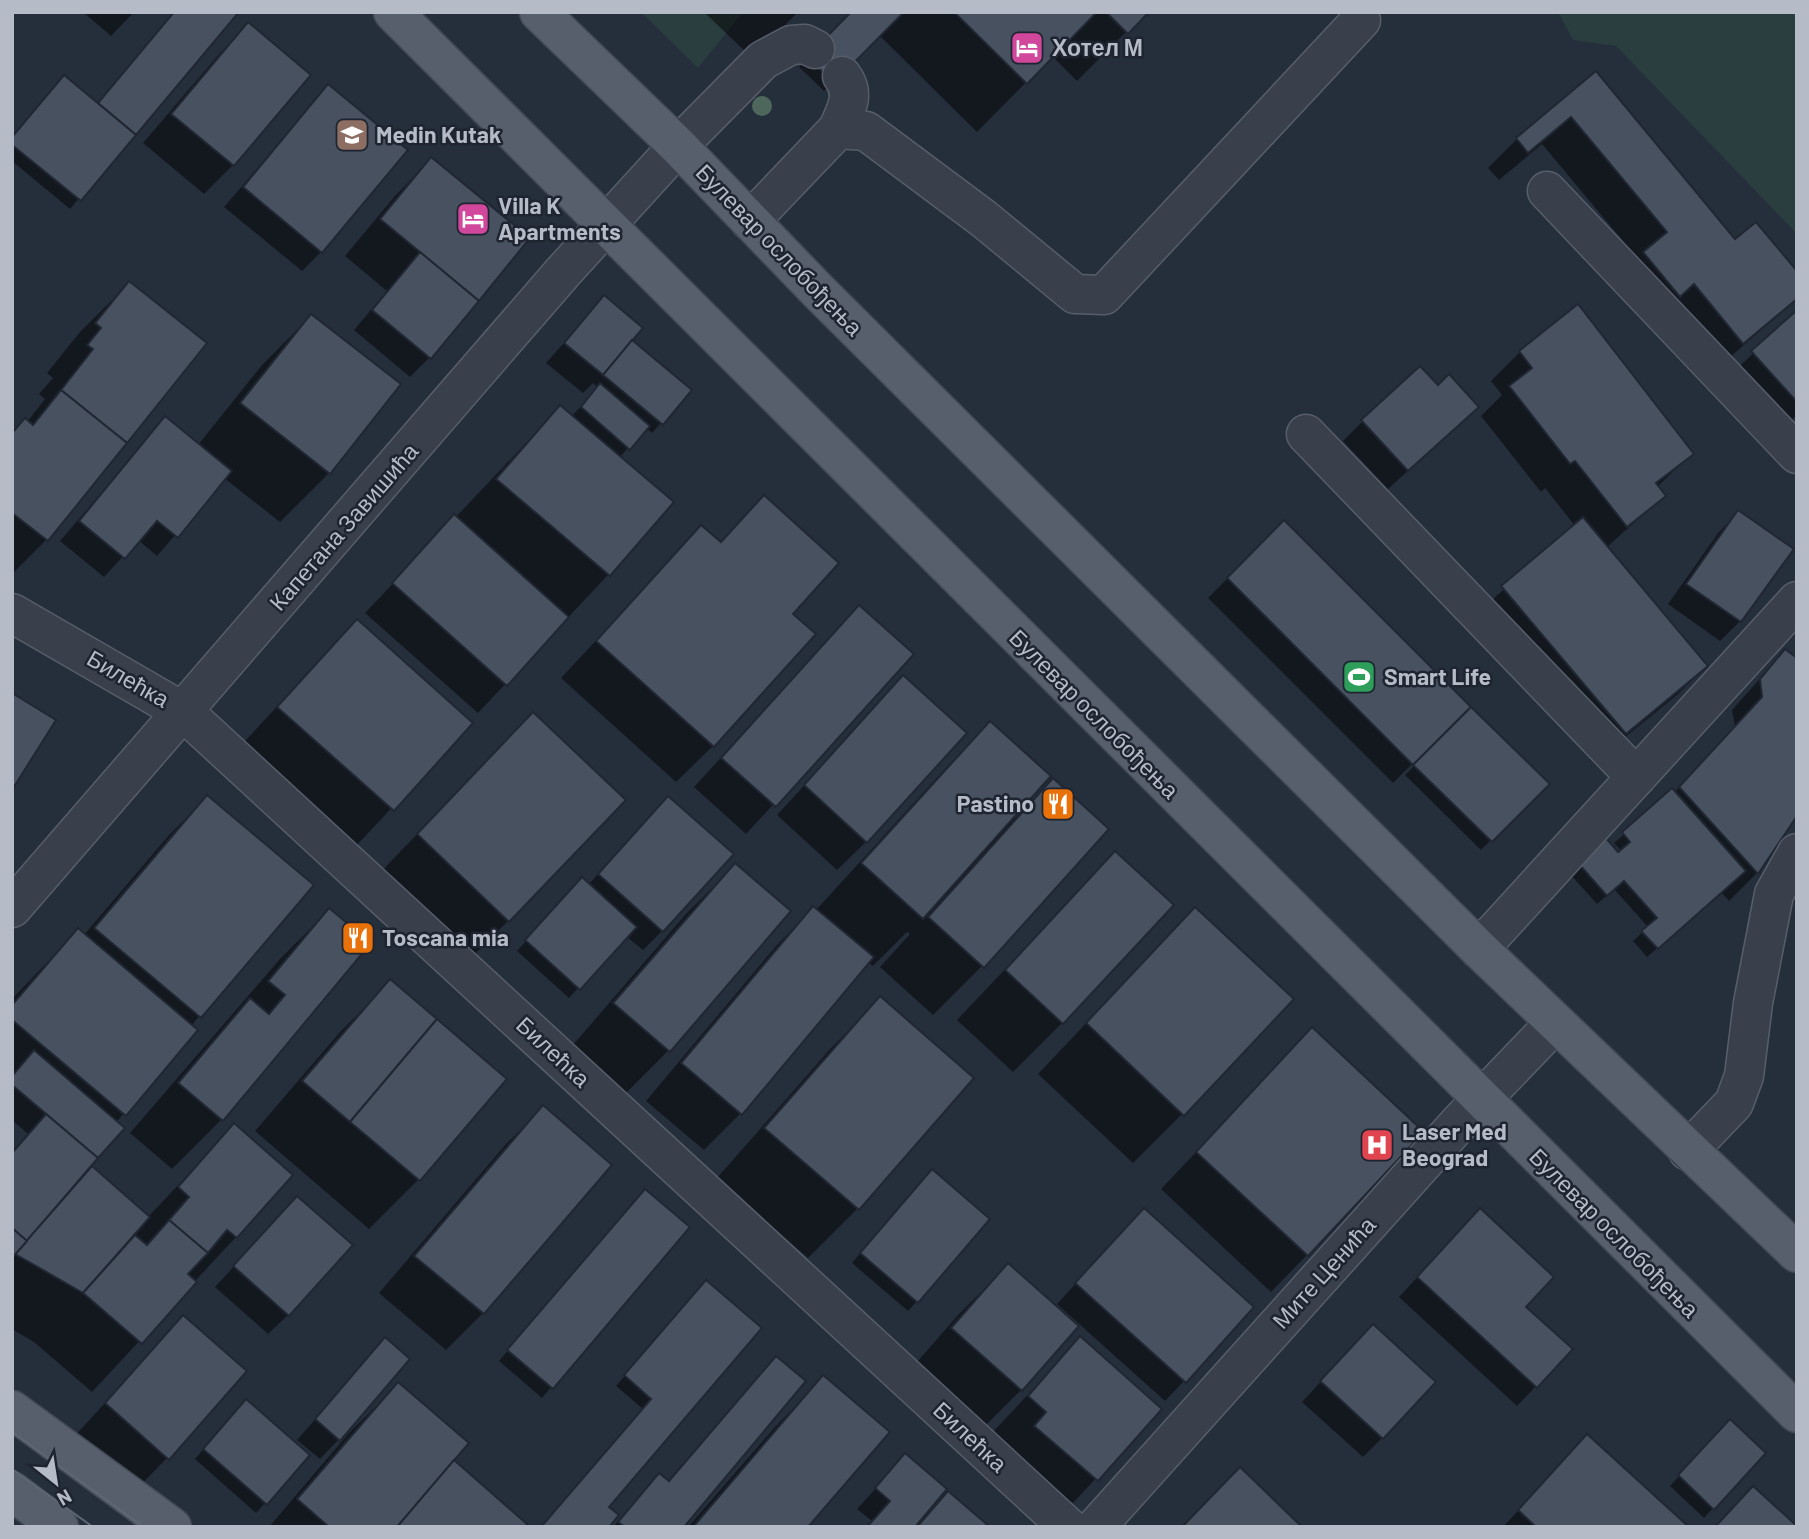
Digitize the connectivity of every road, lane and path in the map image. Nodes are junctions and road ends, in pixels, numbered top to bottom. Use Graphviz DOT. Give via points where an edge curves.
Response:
graph roads {
  1 [pos="393,12"];
  2 [pos="539,12"];
  3 [pos="1361,20"];
  4 [pos="815,49"];
  5 [pos="842,76"];
  6 [pos="838,130"];
  7 [pos="678,146"];
  8 [pos="1547,191"];
  9 [pos="750,221"];
  10 [pos="606,225"];
  11 [pos="1306,434"];
  12 [pos="1797,454"];
  13 [pos="1797,601"];
  14 [pos="12,613"];
  15 [pos="185,713"];
  16 [pos="1636,777"];
  17 [pos="1797,853"];
  18 [pos="12,908"];
  19 [pos="1479,948"];
  20 [pos="1555,1023"];
  21 [pos="1481,1100"];
  22 [pos="1688,1151"];
  23 [pos="1797,1253"];
  24 [pos="12,1410"];
  25 [pos="1797,1413"];
  26 [pos="12,1491"];
  27 [pos="59,1527"];
  28 [pos="172,1527"];
  29 [pos="1068,1527"];
  30 [pos="1096,1527"];
  1 -- 10 [label="main road, Булевар ослобођења"];
  2 -- 7 [label="main road, Булевар ослобођења"];
  3 -- 6 [label="street" via="1104,295 1075,293 866,131"];
  4 -- 7 [label="street, Капетана Завишића" via="791,45 764,60"];
  5 -- 6 [label="street" via="850,99"];
  6 -- 9 [label="street"];
  7 -- 9 [label="main road, Булевар ослобођења"];
  7 -- 10 [label="street, Капетана Завишића"];
  8 -- 12 [label="street"];
  9 -- 19 [label="main road, Булевар ослобођења"];
  10 -- 15 [label="street, Капетана Завишића"];
  10 -- 21 [label="main road, Булевар ослобођења"];
  11 -- 16 [label="street"];
  13 -- 16 [label="street"];
  14 -- 15 [label="street, Билећка"];
  15 -- 18 [label="street, Капетана Завишића"];
  15 -- 29 [label="street, Билећка"];
  16 -- 19 [label="street"];
  17 -- 22 [label="street" via="1774,894 1744,1076 1734,1103"];
  19 -- 20 [label="main road, Булевар ослобођења"];
  20 -- 21 [label="street, Мите Ценића"];
  20 -- 22 [label="main road, Булевар ослобођења"];
  21 -- 25 [label="main road, Булевар ослобођења"];
  21 -- 30 [label="street, Мите Ценића"];
  22 -- 23 [label="main road, Булевар ослобођења"];
  24 -- 28 [label="main road"];
  26 -- 27 [label="main road"];
}
